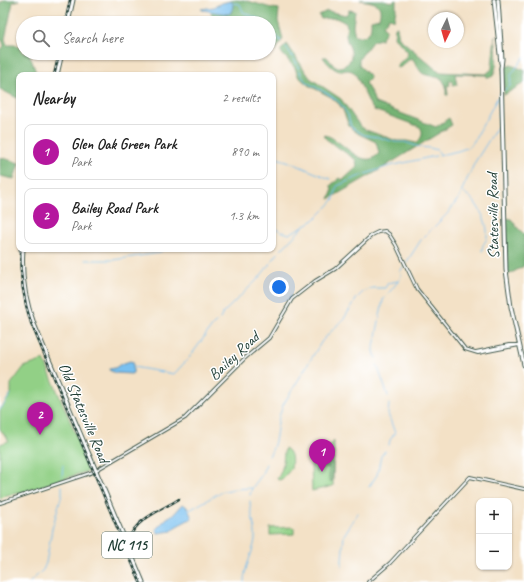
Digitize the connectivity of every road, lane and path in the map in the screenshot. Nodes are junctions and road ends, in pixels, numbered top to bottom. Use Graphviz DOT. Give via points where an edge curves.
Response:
graph roads {
  1 [pos="73,0"];
  2 [pos="494,0"];
  3 [pos="498,0"];
  4 [pos="494,8"];
  5 [pos="70,16"];
  6 [pos="500,25"];
  7 [pos="60,60"];
  8 [pos="501,65"];
  9 [pos="58,72"];
  10 [pos="23,252"];
  11 [pos="519,345"];
  12 [pos="524,365"];
  13 [pos="95,471"];
  14 [pos="524,489"];
  15 [pos="0,503"];
  16 [pos="142,582"];
  17 [pos="368,582"];
  1 -- 5 [label="main road"];
  2 -- 4 [label="main road, Statesville Road"];
  3 -- 6 [label="main road, Statesville Road"];
  4 -- 6 [label="main road" via="497,10"];
  4 -- 8 [label="main road, Statesville Road"];
  6 -- 8 [label="main road, Statesville Road"];
  7 -- 9 [label="main road"];
  8 -- 11 [label="main road, Statesville Road" via="506,270"];
  10 -- 13 [label="main road, Old Statesville Road / NC 115" via="24,289 32,320"];
  11 -- 12 [label="main road, Statesville Road"];
  11 -- 13 [label="street, Bailey Road" via="478,353 460,344 417,288 391,238 386,232 378,232 369,237 335,269 293,297 269,338 244,359 187,417"];
  13 -- 15 [label="street, Bailey Road"];
  13 -- 16 [label="main road, Old Statesville Road / NC 115"];
  14 -- 17 [label="street" via="470,476 390,563"];
}
